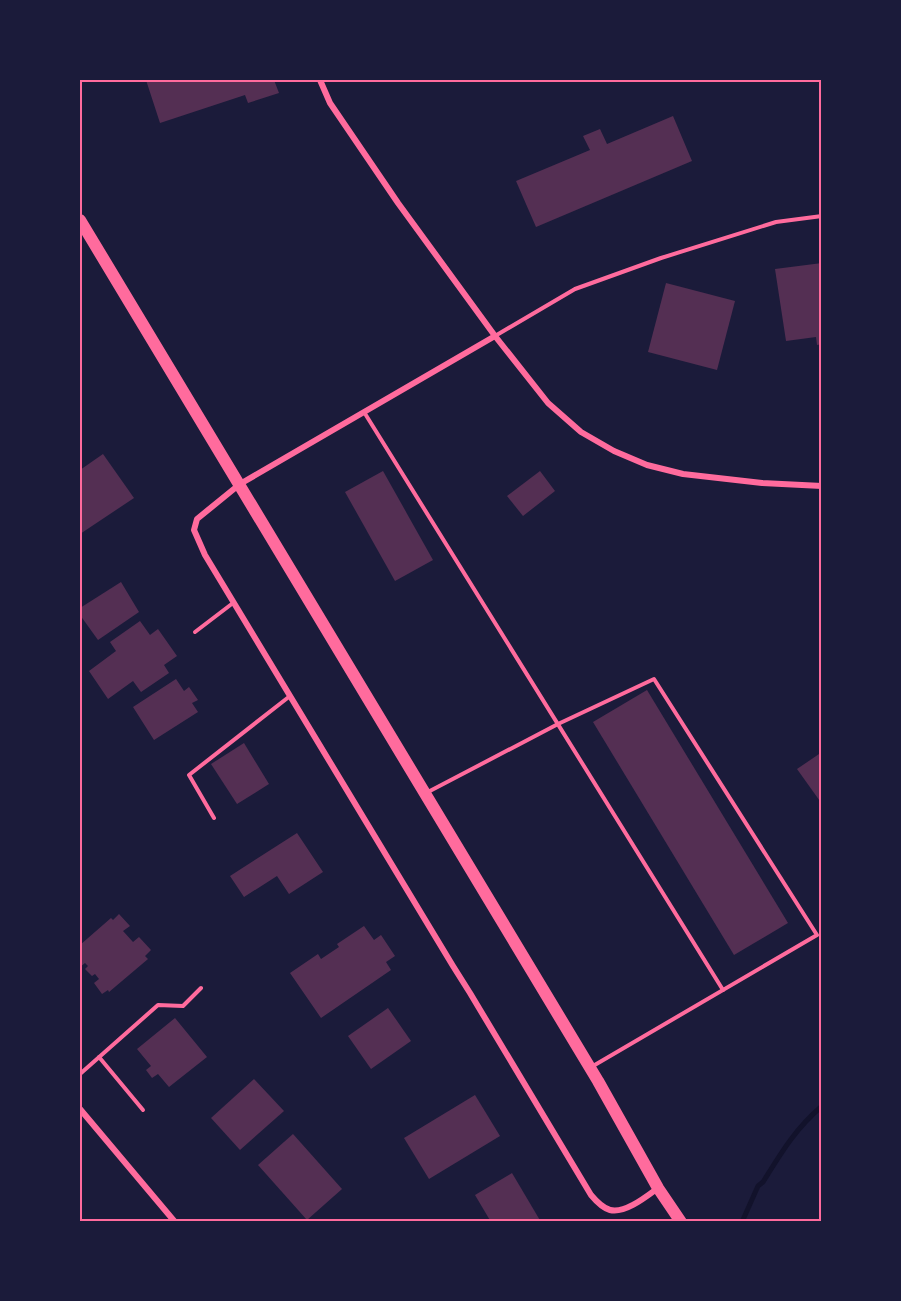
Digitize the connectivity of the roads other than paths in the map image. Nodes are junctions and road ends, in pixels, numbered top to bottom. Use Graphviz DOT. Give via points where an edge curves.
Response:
graph roads {
  1 [pos="320,80"];
  2 [pos="822,216"];
  3 [pos="80,220"];
  4 [pos="495,336"];
  5 [pos="364,412"];
  6 [pos="240,484"];
  7 [pos="822,486"];
  8 [pos="234,603"];
  9 [pos="195,632"];
  10 [pos="290,696"];
  11 [pos="558,724"];
  12 [pos="425,794"];
  13 [pos="214,818"];
  14 [pos="201,988"];
  15 [pos="723,990"];
  16 [pos="99,1057"];
  17 [pos="590,1068"];
  18 [pos="80,1074"];
  19 [pos="80,1109"];
  20 [pos="143,1110"];
  21 [pos="658,1188"];
  22 [pos="175,1221"];
  23 [pos="681,1221"];
  1 -- 4 [label="street" via="330,102 398,203"];
  2 -- 4 [label="lane" via="776,222 575,289"];
  3 -- 6 [label="main road"];
  4 -- 5 [label="street"];
  4 -- 7 [label="street" via="548,403 581,432 614,451 683,474"];
  5 -- 6 [label="street"];
  5 -- 11 [label="lane"];
  6 -- 8 [label="street" via="197,519 194,530"];
  6 -- 12 [label="main road"];
  8 -- 9 [label="lane"];
  8 -- 10 [label="street"];
  10 -- 13 [label="lane" via="189,775"];
  10 -- 21 [label="street" via="591,1195 610,1210 622,1210"];
  11 -- 12 [label="lane"];
  11 -- 15 [label="lane"];
  11 -- 15 [label="lane" via="654,679 817,935"];
  12 -- 17 [label="main road"];
  14 -- 16 [label="lane" via="183,1006 158,1005"];
  15 -- 17 [label="lane"];
  16 -- 18 [label="lane"];
  16 -- 20 [label="lane"];
  17 -- 21 [label="main road"];
  19 -- 22 [label="street"];
  21 -- 23 [label="main road"];
}
